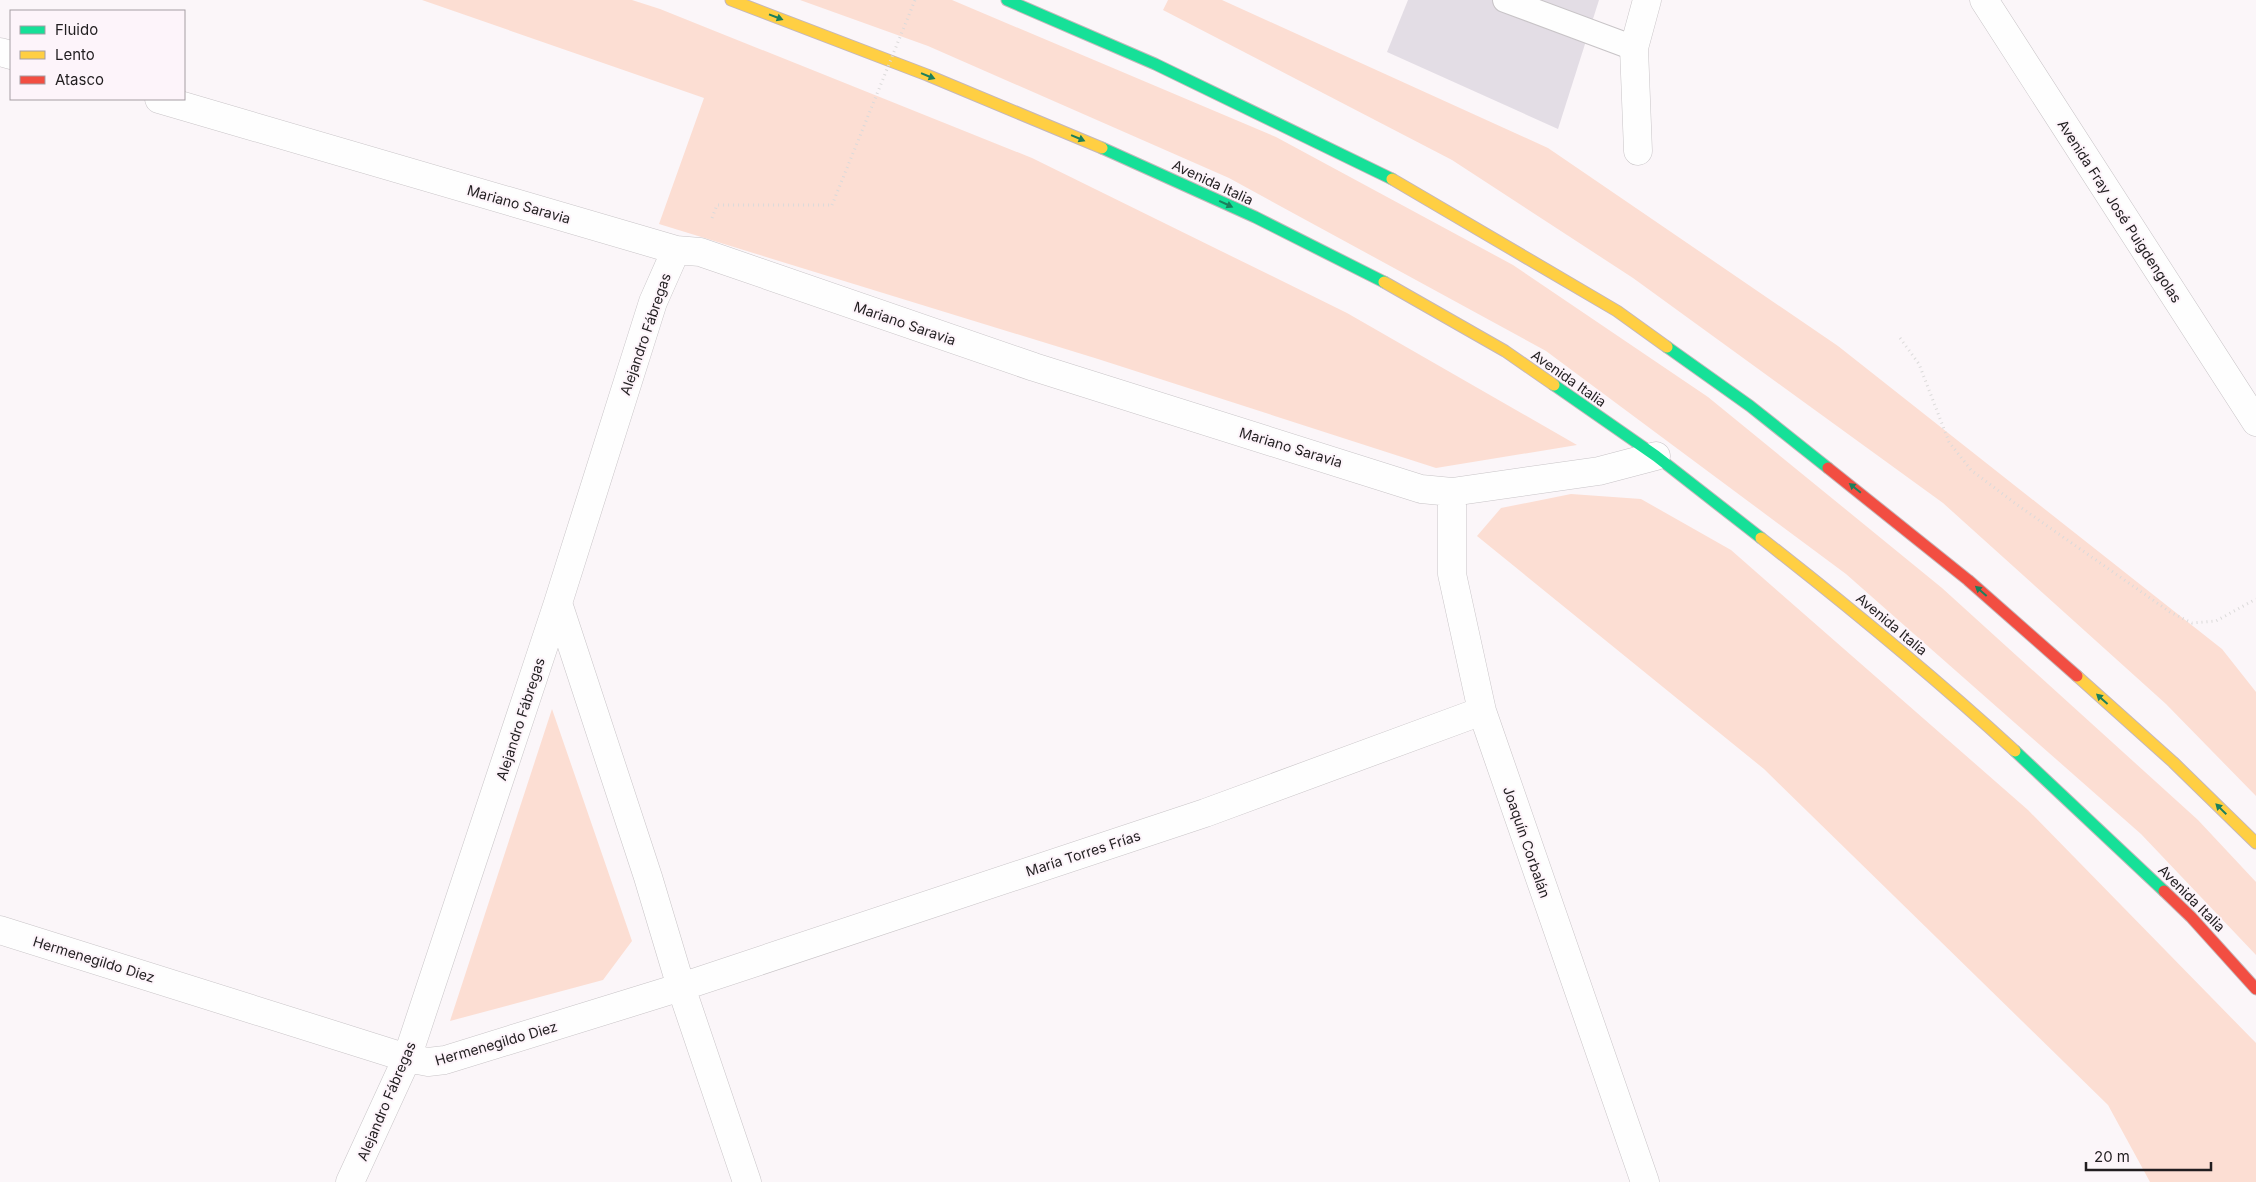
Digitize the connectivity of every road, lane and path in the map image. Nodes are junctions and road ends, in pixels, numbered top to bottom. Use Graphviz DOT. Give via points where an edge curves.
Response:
graph roads {
  1 [pos="730,0"];
  2 [pos="915,0"];
  3 [pos="1007,0"];
  4 [pos="1505,0"];
  5 [pos="1647,0"];
  6 [pos="1984,0"];
  7 [pos="1634,48"];
  8 [pos="162,100"];
  9 [pos="1638,151"];
  10 [pos="688,251"];
  11 [pos="1900,338"];
  12 [pos="2256,422"];
  13 [pos="1656,456"];
  14 [pos="1452,492"];
  15 [pos="2256,599"];
  16 [pos="558,603"];
  17 [pos="1482,711"];
  18 [pos="2256,843"];
  19 [pos="0,930"];
  20 [pos="681,988"];
  21 [pos="2256,989"];
  22 [pos="407,1058"];
  23 [pos="350,1182"];
  24 [pos="747,1182"];
  25 [pos="1645,1182"];
  1 -- 13 [label="main road, Avenida Italia, one-way" via="936,79 1128,159 1263,222 1405,293 1505,351"];
  2 -- 10 [label="path, bridge" via="832,205 717,205"];
  18 -- 3 [label="main road, one-way" via="2173,762 1968,580 1750,406 1618,311 1408,187 1155,64"];
  4 -- 7 [label="lane"];
  5 -- 7 [label="street"];
  6 -- 12 [label="street, Avenida Fray José Puigdengolas"];
  7 -- 9 [label="street"];
  8 -- 10 [label="street, Mariano Saravia"];
  10 -- 14 [label="street, Mariano Saravia" via="1034,367 1421,489"];
  10 -- 16 [label="street, Alejandro Fábregas" via="653,302"];
  11 -- 15 [label="path" via="1919,364 1949,442 1971,470 2016,504 2170,612 2192,623 2216,621"];
  13 -- 14 [label="street, Mariano Saravia" via="1599,471"];
  13 -- 21 [label="main road, Avenida Italia" via="1843,602 1968,707 2191,917"];
  14 -- 17 [label="street, Joaquín Corbalán" via="1452,574"];
  16 -- 20 [label="street"];
  16 -- 22 [label="street, Alejandro Fábregas"];
  17 -- 20 [label="street, María Torres Frías" via="1205,813"];
  17 -- 25 [label="street, Joaquín Corbalán"];
  19 -- 22 [label="street, Hermenegildo Diez"];
  20 -- 22 [label="street, Hermenegildo Diez" via="445,1060 428,1062"];
  20 -- 24 [label="street"];
  22 -- 23 [label="street, Alejandro Fábregas"];
}
